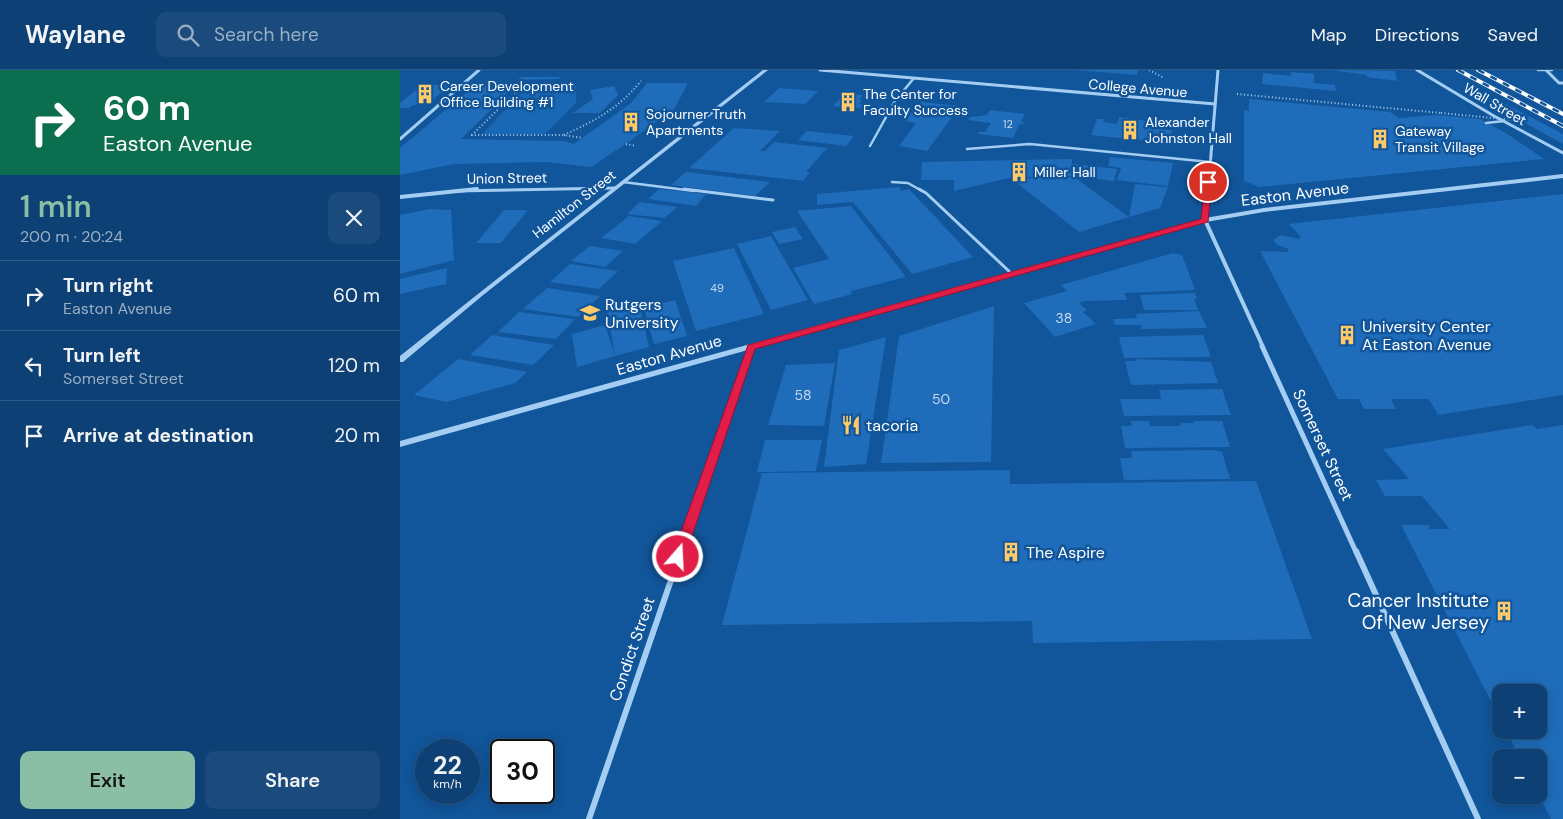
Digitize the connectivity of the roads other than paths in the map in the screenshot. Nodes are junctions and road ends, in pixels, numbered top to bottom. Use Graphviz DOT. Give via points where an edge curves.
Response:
graph roads {
  1 [pos="479,70"];
  2 [pos="766,70"];
  3 [pos="820,70"];
  4 [pos="1218,70"];
  5 [pos="1417,70"];
  6 [pos="1538,70"];
  7 [pos="1552,70"];
  8 [pos="1547,71"];
  9 [pos="914,78"];
  10 [pos="1563,83"];
  11 [pos="1215,104"];
  12 [pos="1504,121"];
  13 [pos="1486,123"];
  14 [pos="400,139"];
  15 [pos="870,146"];
  16 [pos="967,149"];
  17 [pos="1563,153"];
  18 [pos="1210,162"];
  19 [pos="1563,176"];
  20 [pos="623,182"];
  21 [pos="892,182"];
  22 [pos="615,188"];
  23 [pos="400,197"];
  24 [pos="773,200"];
  25 [pos="1205,220"];
  26 [pos="1012,274"];
  27 [pos="751,347"];
  28 [pos="400,360"];
  29 [pos="400,444"];
  30 [pos="589,819"];
  31 [pos="1478,819"];
  1 -- 14 [label="street"];
  2 -- 20 [label="street, Hamilton Street"];
  3 -- 9 [label="street, College Avenue"];
  4 -- 11 [label="street, Somerset Street"];
  5 -- 12 [label="street, Wall Street"];
  6 -- 8 [label="lane"];
  7 -- 8 [label="lane"];
  8 -- 10 [label="street"];
  9 -- 11 [label="street, College Avenue"];
  9 -- 15 [label="lane" via="895,101"];
  11 -- 18 [label="street, Somerset Street"];
  12 -- 13 [label="lane"];
  12 -- 17 [label="street, Wall Street"];
  16 -- 18 [label="lane" via="1030,144"];
  18 -- 25 [label="street, Somerset Street"];
  19 -- 25 [label="street, Easton Avenue" via="1264,210"];
  20 -- 22 [label="street, Hamilton Street"];
  20 -- 24 [label="lane"];
  21 -- 26 [label="lane" via="908,183 926,193"];
  22 -- 23 [label="street, Union Street" via="457,190"];
  22 -- 28 [label="street, Hamilton Street"];
  25 -- 26 [label="street, Easton Avenue"];
  25 -- 31 [label="street, Somerset Street"];
  26 -- 27 [label="street, Easton Avenue"];
  27 -- 29 [label="street, Easton Avenue"];
  27 -- 30 [label="street, Condict Street"];
}
